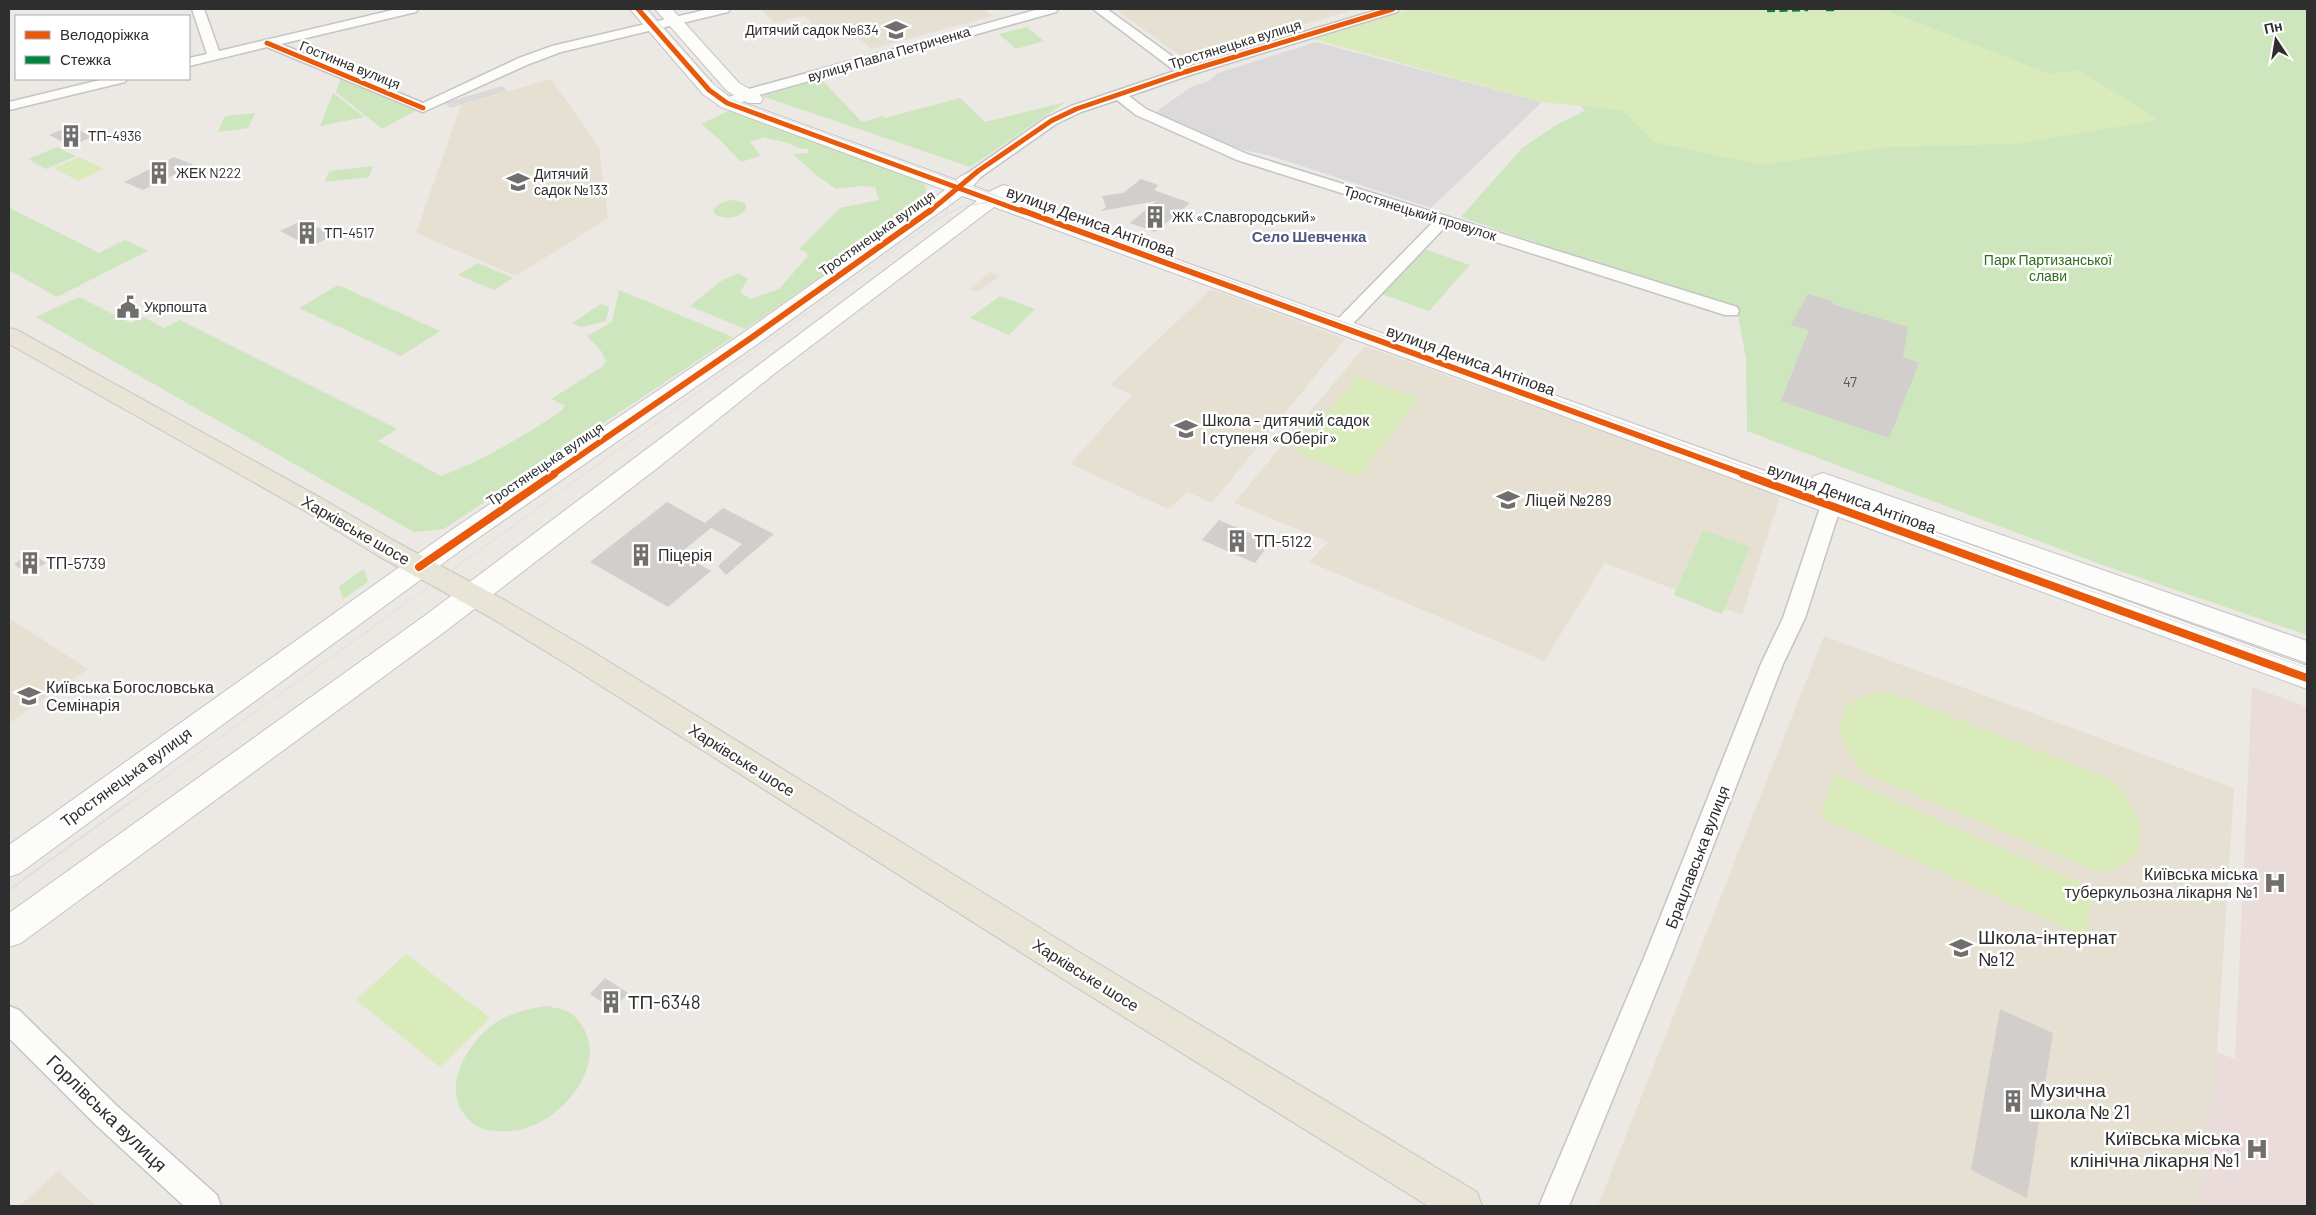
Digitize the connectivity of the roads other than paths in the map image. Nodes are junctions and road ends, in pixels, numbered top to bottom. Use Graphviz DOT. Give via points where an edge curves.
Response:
graph roads {
  1 [pos="198,9"];
  2 [pos="412,9"];
  3 [pos="638,9"];
  4 [pos="724,9"];
  5 [pos="1052,9"];
  6 [pos="1099,9"];
  7 [pos="1394,9"];
  8 [pos="668,15"];
  9 [pos="652,26"];
  10 [pos="267,44"];
  11 [pos="214,56"];
  12 [pos="190,62"];
  13 [pos="1185,72"];
  14 [pos="116,80"];
  15 [pos="745,95"];
  16 [pos="1119,95"];
  17 [pos="728,103"];
  18 [pos="9,106"];
  19 [pos="964,182"];
  20 [pos="998,195"];
  21 [pos="1444,220"];
  22 [pos="1731,311"];
  23 [pos="1347,321"];
  24 [pos="9,335"];
  25 [pos="1834,496"];
  26 [pos="419,566"];
  27 [pos="472,594"];
  28 [pos="2307,652"];
  29 [pos="2307,678"];
  30 [pos="9,863"];
  31 [pos="9,932"];
  32 [pos="9,1019"];
  33 [pos="206,1206"];
  34 [pos="1463,1206"];
  35 [pos="1554,1206"];
  1 -- 11 [label="street"];
  2 -- 10 [label="street"];
  3 -- 9 [label="street, вулиця Дениса Антіпова"];
  4 -- 8 [label="street"];
  5 -- 15 [label="street, вулиця Павла Петриченка"];
  6 -- 13 [label="street"];
  7 -- 13 [label="street, Тростянецька вулиця"];
  8 -- 9 [label="street"];
  8 -- 15 [label="street, вулиця Дениса Антіпова" via="733,87"];
  9 -- 10 [label="street, Гостинна вулиця" via="524,60 423,108"];
  9 -- 17 [label="street, вулиця Дениса Антіпова" via="709,90"];
  10 -- 11 [label="street"];
  11 -- 12 [label="street"];
  13 -- 16 [label="street, Тростянецька вулиця"];
  14 -- 18 [label="street"];
  15 -- 17 [label="street, вулиця Павла Петриченка"];
  15 -- 19 [label="street, вулиця Дениса Антіпова"];
  16 -- 19 [label="street, Тростянецька вулиця" via="1051,121"];
  16 -- 21 [label="street, Тростянецький провулок" via="1141,112 1242,157"];
  17 -- 19 [label="street, вулиця Дениса Антіпова"];
  19 -- 20 [label="street, вулиця Дениса Антіпова"];
  19 -- 26 [label="street, Тростянецька вулиця" via="945,200 751,338"];
  20 -- 23 [label="street, вулиця Дениса Антіпова"];
  20 -- 27 [label="street"];
  21 -- 22 [label="street, Тростянецький провулок"];
  21 -- 23 [label="street"];
  23 -- 25 [label="street, вулиця Дениса Антіпова"];
  24 -- 26 [label="main road, Харківське шосе"];
  25 -- 28 [label="street, вулиця Дениса Антіпова"];
  25 -- 29 [label="street, вулиця Дениса Антіпова"];
  25 -- 35 [label="street, Брацлавська вулиця" via="1794,618 1772,664 1659,953"];
  26 -- 27 [label="main road, Харківське шосе"];
  26 -- 30 [label="street, Тростянецька вулиця"];
  27 -- 31 [label="street"];
  27 -- 34 [label="main road, Харківське шосе"];
  32 -- 33 [label="street, Горлівська вулиця" via="106,1116"];
}
